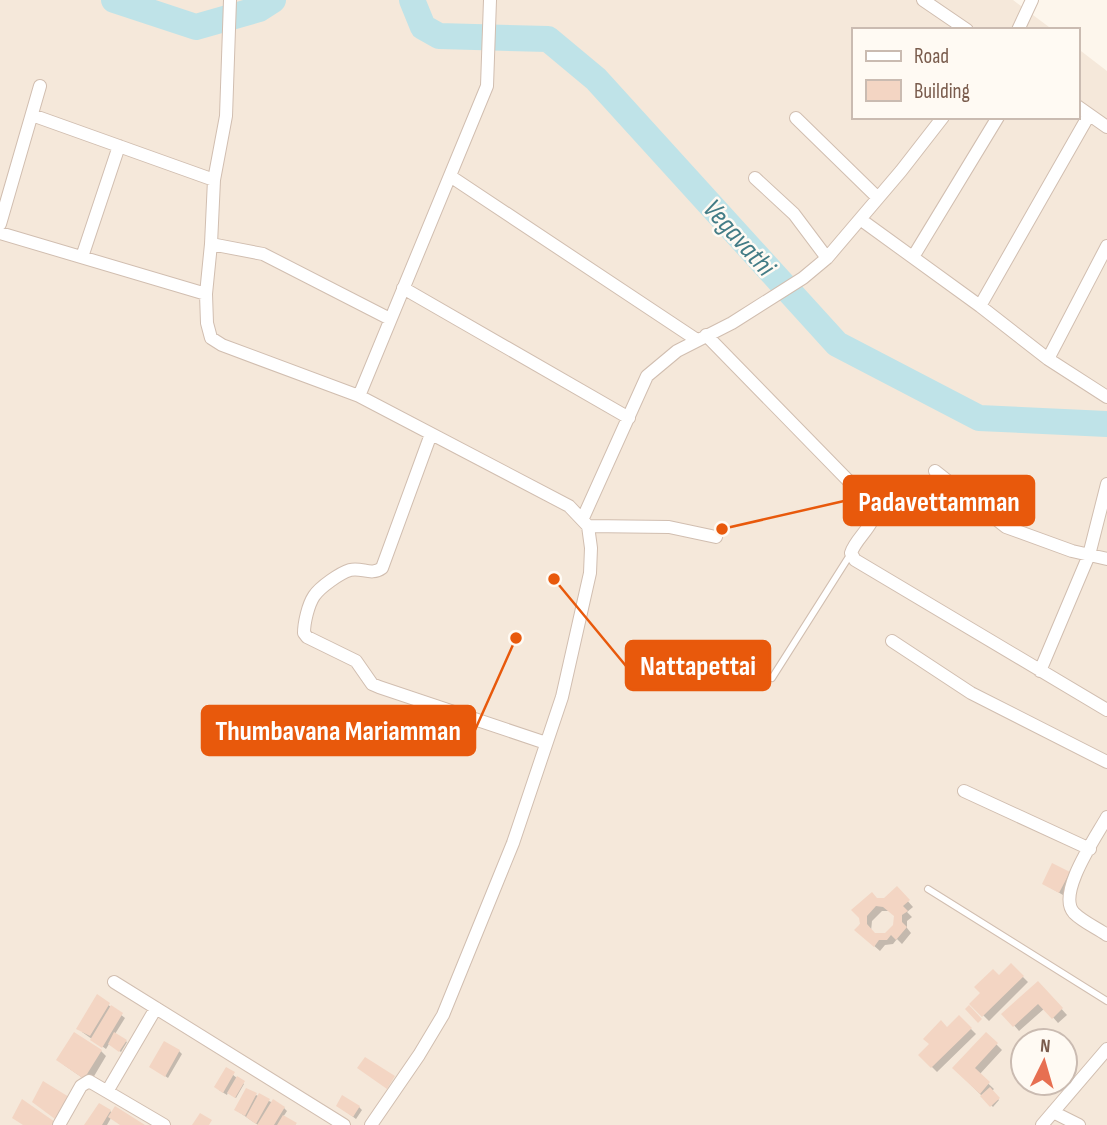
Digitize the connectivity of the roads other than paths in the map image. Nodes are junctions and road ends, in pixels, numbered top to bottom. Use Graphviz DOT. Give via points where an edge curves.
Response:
graph roads {
  1 [pos="230,0"];
  2 [pos="491,0"];
  3 [pos="923,0"];
  4 [pos="1032,0"];
  5 [pos="964,28"];
  6 [pos="1018,28"];
  7 [pos="40,86"];
  8 [pos="1079,107"];
  9 [pos="32,114"];
  10 [pos="1089,114"];
  11 [pos="796,118"];
  12 [pos="941,119"];
  13 [pos="997,119"];
  14 [pos="1107,127"];
  15 [pos="119,146"];
  16 [pos="450,176"];
  17 [pos="755,178"];
  18 [pos="214,180"];
  19 [pos="878,198"];
  20 [pos="860,219"];
  21 [pos="0,224"];
  22 [pos="0,233"];
  23 [pos="211,244"];
  24 [pos="1107,246"];
  25 [pos="82,257"];
  26 [pos="913,257"];
  27 [pos="827,258"];
  28 [pos="403,288"];
  29 [pos="206,294"];
  30 [pos="980,306"];
  31 [pos="390,319"];
  32 [pos="702,337"];
  33 [pos="1048,359"];
  34 [pos="359,396"];
  35 [pos="1107,397"];
  36 [pos="629,418"];
  37 [pos="431,434"];
  38 [pos="935,471"];
  39 [pos="1107,484"];
  40 [pos="586,522"];
  41 [pos="716,537"];
  42 [pos="851,553"];
  43 [pos="1089,555"];
  44 [pos="1107,559"];
  45 [pos="892,640"];
  46 [pos="1040,671"];
  47 [pos="772,678"];
  48 [pos="1107,709"];
  49 [pos="546,743"];
  50 [pos="1107,762"];
  51 [pos="964,791"];
  52 [pos="1107,817"];
  53 [pos="1090,849"];
  54 [pos="928,889"];
  55 [pos="1107,935"];
  56 [pos="114,982"];
  57 [pos="1107,1001"];
  58 [pos="156,1009"];
  59 [pos="1107,1049"];
  60 [pos="108,1090"];
  61 [pos="1053,1112"];
  62 [pos="59,1125"];
  63 [pos="164,1125"];
  64 [pos="344,1125"];
  65 [pos="371,1125"];
  66 [pos="1042,1125"];
  67 [pos="1079,1125"];
  1 -- 18 [label="street" via="226,116"];
  2 -- 16 [label="street" via="487,86"];
  3 -- 5 [label="street"];
  4 -- 6 [label="street"];
  7 -- 9 [label="street"];
  8 -- 10 [label="street"];
  9 -- 15 [label="street"];
  9 -- 21 [label="street"];
  10 -- 14 [label="street"];
  10 -- 30 [label="street"];
  11 -- 19 [label="street"];
  12 -- 19 [label="street"];
  13 -- 26 [label="street"];
  15 -- 18 [label="street"];
  15 -- 25 [label="street"];
  16 -- 28 [label="street"];
  16 -- 32 [label="street"];
  17 -- 27 [label="street" via="794,214"];
  18 -- 23 [label="street"];
  19 -- 20 [label="street"];
  20 -- 26 [label="street"];
  20 -- 27 [label="street"];
  22 -- 25 [label="street"];
  23 -- 29 [label="street"];
  23 -- 31 [label="street" via="263,254"];
  24 -- 33 [label="street"];
  25 -- 29 [label="street"];
  26 -- 30 [label="street"];
  27 -- 32 [label="street" via="732,323"];
  28 -- 31 [label="street"];
  28 -- 36 [label="street"];
  29 -- 34 [label="street" via="211,338"];
  30 -- 33 [label="street"];
  31 -- 34 [label="street"];
  32 -- 36 [label="street" via="647,376"];
  32 -- 42 [label="street" via="874,507 873,520"];
  33 -- 35 [label="street"];
  34 -- 37 [label="street"];
  36 -- 40 [label="street"];
  37 -- 40 [label="street" via="569,506"];
  37 -- 49 [label="street" via="382,568 348,571 317,592 304,633 356,661 372,684"];
  38 -- 43 [label="street" via="1006,527"];
  39 -- 43 [label="street"];
  40 -- 41 [label="street" via="669,527"];
  40 -- 49 [label="street" via="590,573 562,697"];
  42 -- 46 [label="street" via="855,560"];
  42 -- 47 [label="lane"];
  43 -- 44 [label="street"];
  43 -- 46 [label="street"];
  45 -- 50 [label="street" via="979,697"];
  46 -- 48 [label="street"];
  49 -- 65 [label="street" via="513,843 443,1015"];
  51 -- 53 [label="street"];
  52 -- 53 [label="street"];
  53 -- 55 [label="street" via="1072,882 1069,905"];
  54 -- 57 [label="lane"];
  56 -- 58 [label="street"];
  58 -- 60 [label="street"];
  58 -- 64 [label="street"];
  59 -- 61 [label="street"];
  60 -- 62 [label="street" via="93,1081 85,1082"];
  60 -- 63 [label="street"];
  61 -- 66 [label="street"];
  61 -- 67 [label="street"];
}
